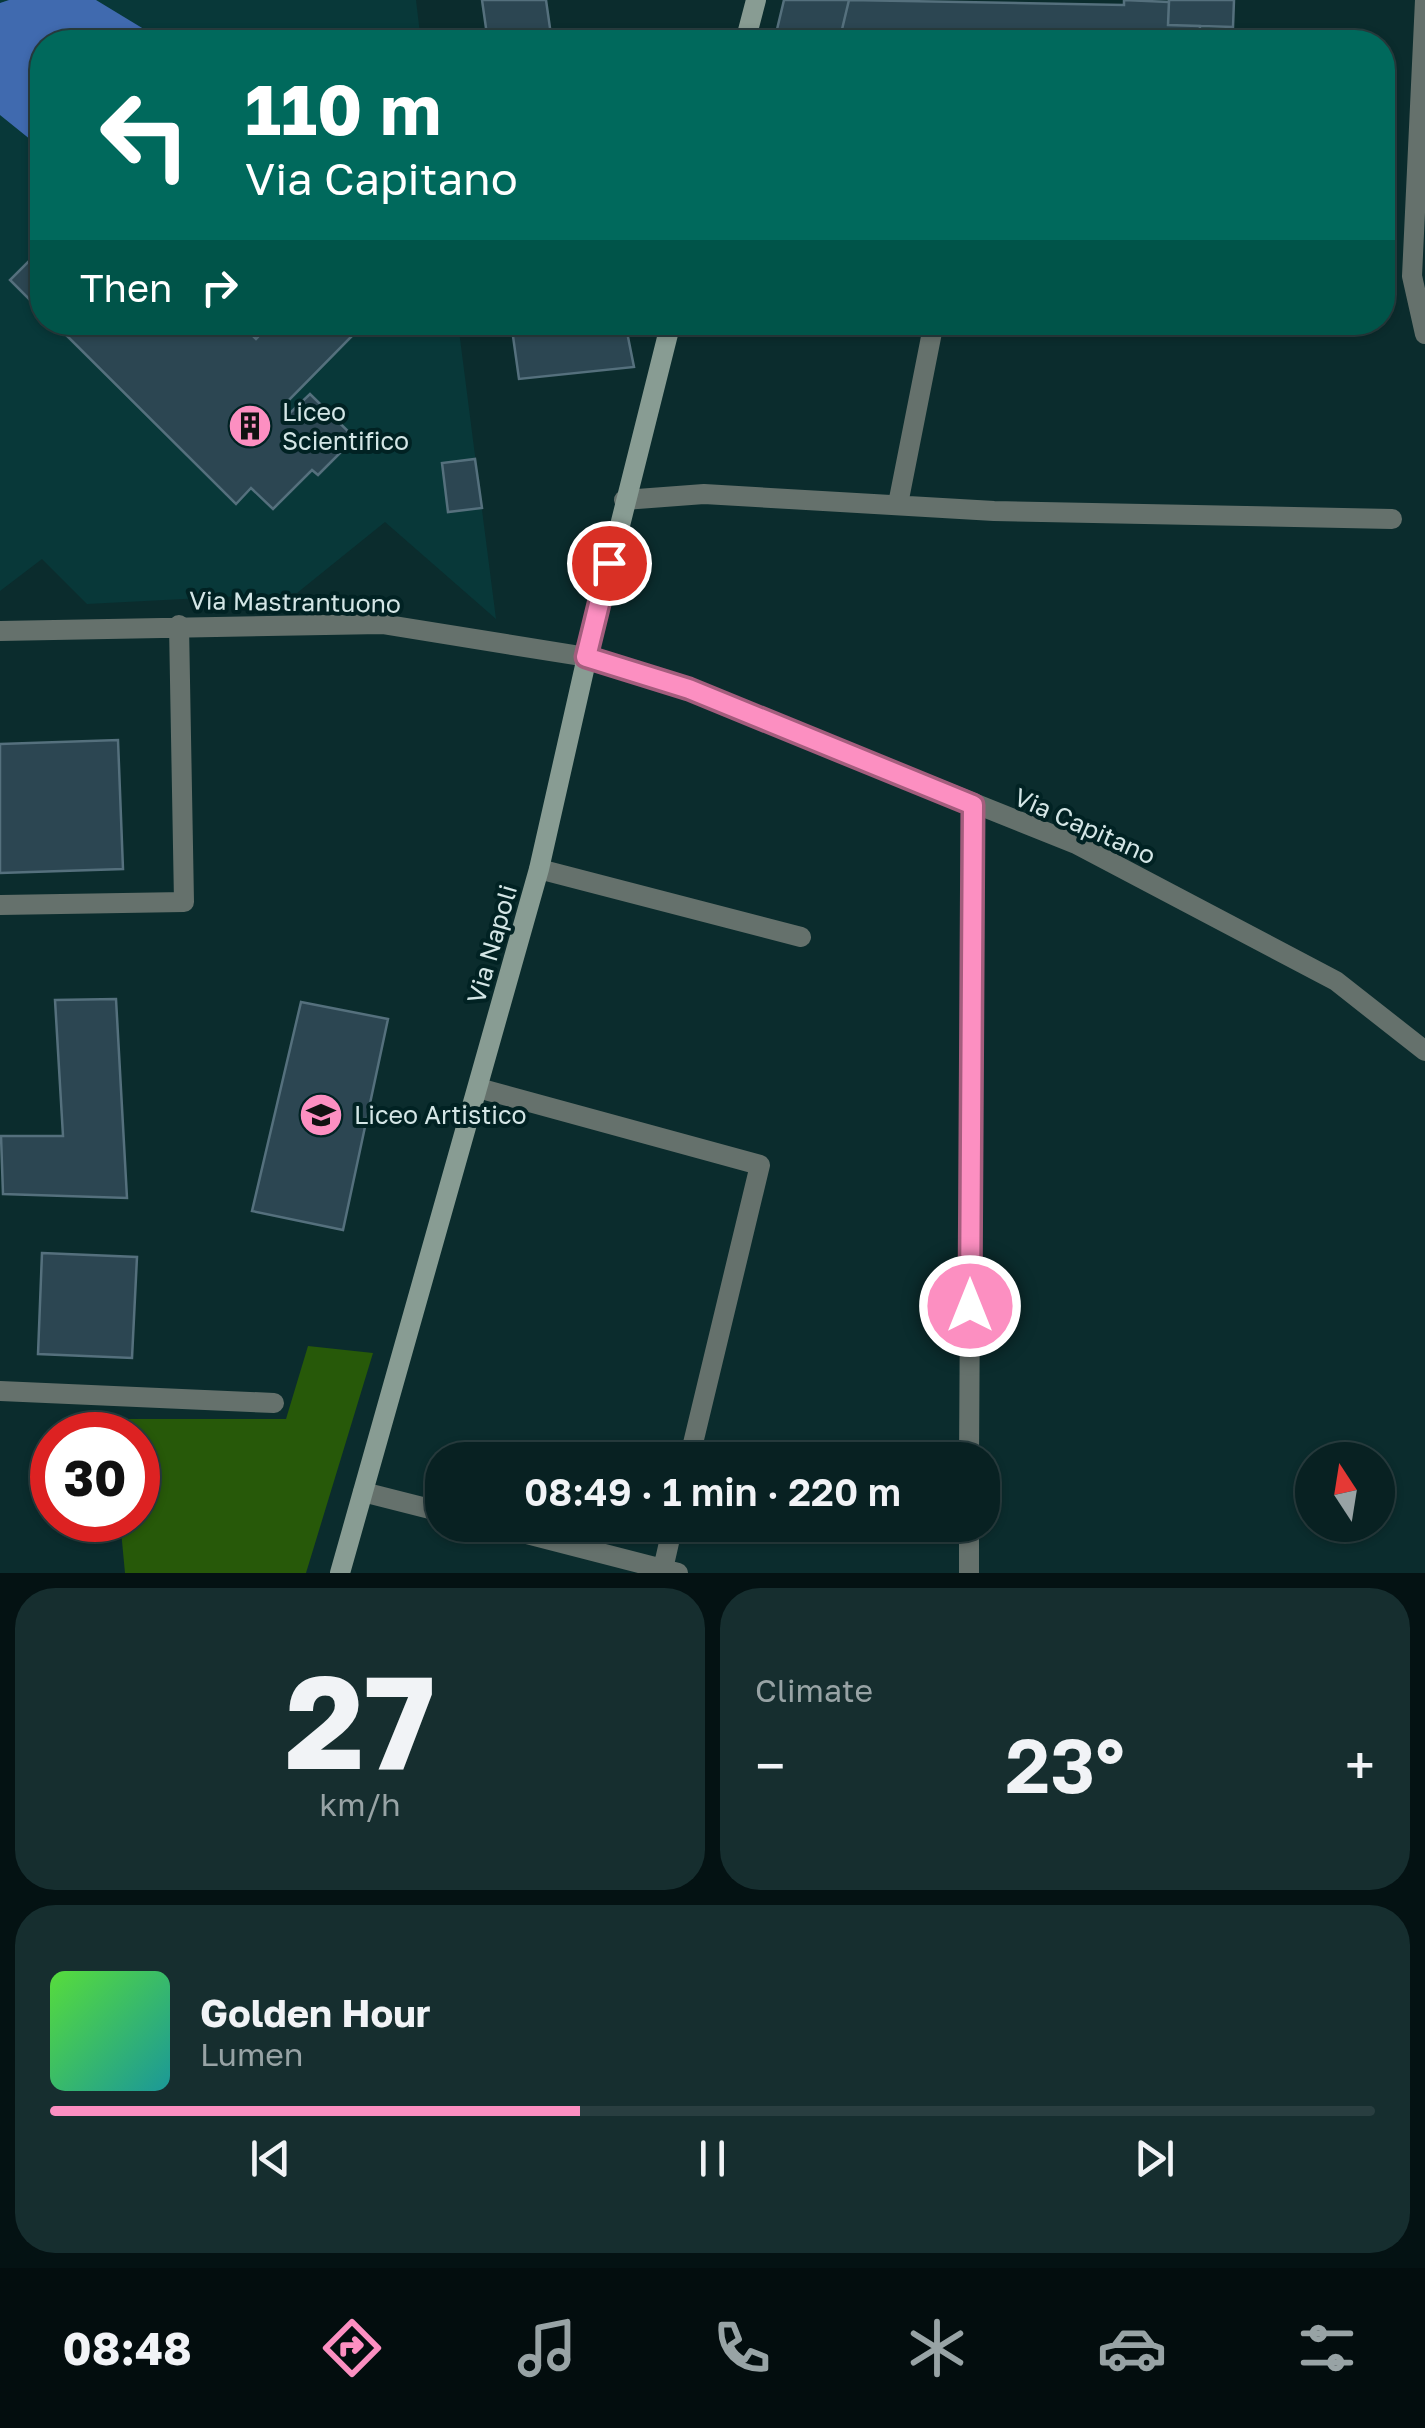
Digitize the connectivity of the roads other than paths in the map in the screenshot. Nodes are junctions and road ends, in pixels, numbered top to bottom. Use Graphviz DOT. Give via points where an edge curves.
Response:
graph roads {
  1 [pos="756,0"];
  2 [pos="1425,0"];
  3 [pos="748,30"];
  4 [pos="1425,334"];
  5 [pos="668,335"];
  6 [pos="931,335"];
  7 [pos="624,500"];
  8 [pos="898,504"];
  9 [pos="1392,519"];
  10 [pos="179,625"];
  11 [pos="0,631"];
  12 [pos="586,657"];
  13 [pos="973,805"];
  14 [pos="539,869"];
  15 [pos="0,905"];
  16 [pos="801,937"];
  17 [pos="1425,1051"];
  18 [pos="478,1088"];
  19 [pos="0,1391"];
  20 [pos="274,1404"];
  21 [pos="693,1442"];
  22 [pos="969,1442"];
  23 [pos="364,1492"];
  24 [pos="425,1508"];
  25 [pos="558,1542"];
  26 [pos="672,1542"];
  27 [pos="969,1542"];
  28 [pos="670,1571"];
  29 [pos="340,1573"];
  30 [pos="968,1573"];
  1 -- 3 [label="street"];
  2 -- 4 [label="street" via="1412,276"];
  5 -- 7 [label="street, Via Napoli"];
  6 -- 8 [label="street"];
  7 -- 8 [label="street" via="704,494"];
  7 -- 12 [label="street, Via Napoli"];
  8 -- 9 [label="street"];
  10 -- 11 [label="street, Via Mastrantuono"];
  10 -- 12 [label="street, Via Mastrantuono" via="382,624"];
  10 -- 15 [label="street" via="184,902"];
  12 -- 13 [label="street, Via Capitano" via="689,689"];
  12 -- 14 [label="street, Via Napoli"];
  13 -- 17 [label="street, Via Capitano" via="1076,844 1336,981"];
  13 -- 22 [label="street"];
  14 -- 16 [label="street"];
  14 -- 18 [label="street, Via Napoli"];
  18 -- 21 [label="street" via="760,1165"];
  18 -- 23 [label="street, Via Napoli"];
  19 -- 20 [label="street"];
  23 -- 24 [label="street"];
  23 -- 29 [label="street, Via Napoli"];
  25 -- 28 [label="street"];
  26 -- 28 [label="street"];
  27 -- 30 [label="street"];
}
